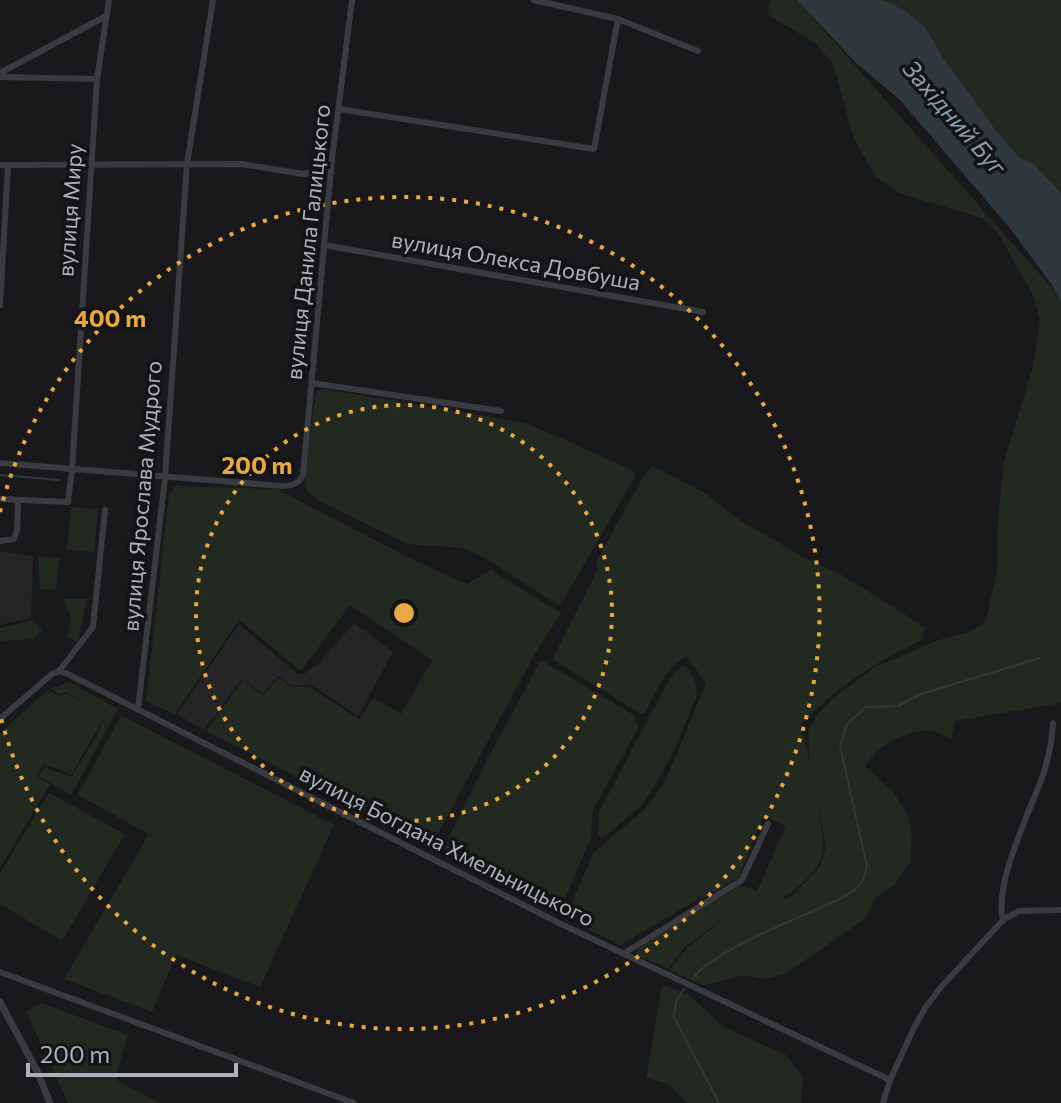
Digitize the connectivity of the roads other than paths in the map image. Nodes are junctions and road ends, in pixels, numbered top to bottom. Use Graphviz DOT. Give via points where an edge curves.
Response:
graph roads {
  1 [pos="109,0"];
  2 [pos="213,0"];
  3 [pos="352,0"];
  4 [pos="534,0"];
  5 [pos="106,16"];
  6 [pos="618,19"];
  7 [pos="698,51"];
  8 [pos="0,75"];
  9 [pos="97,79"];
  10 [pos="339,109"];
  11 [pos="332,159"];
  12 [pos="187,164"];
  13 [pos="4,165"];
  14 [pos="91,165"];
  15 [pos="324,245"];
  16 [pos="0,305"];
  17 [pos="703,312"];
  18 [pos="312,383"];
  19 [pos="501,411"];
  20 [pos="0,463"];
  21 [pos="72,470"];
  22 [pos="165,478"];
  23 [pos="0,499"];
  24 [pos="18,501"];
  25 [pos="105,510"];
  26 [pos="0,541"];
  27 [pos="59,671"];
  28 [pos="138,709"];
  29 [pos="0,719"];
  30 [pos="1053,723"];
  31 [pos="768,824"];
  32 [pos="1061,910"];
  33 [pos="1003,921"];
  34 [pos="623,954"];
  35 [pos="0,972"];
  36 [pos="0,1002"];
  37 [pos="890,1080"];
  38 [pos="50,1103"];
  39 [pos="354,1103"];
  40 [pos="883,1103"];
  1 -- 5 [label="street, вулиця Миру"];
  2 -- 12 [label="street, вулиця Ярослава Мудрого"];
  3 -- 10 [label="street, вулиця Данила Галицького"];
  4 -- 6 [label="street"];
  5 -- 8 [label="street"];
  5 -- 9 [label="street, вулиця Миру"];
  6 -- 7 [label="street"];
  6 -- 10 [label="street" via="594,149"];
  8 -- 9 [label="street"];
  9 -- 14 [label="street, вулиця Миру"];
  10 -- 11 [label="street, вулиця Данила Галицького"];
  11 -- 12 [label="street" via="324,170 303,174 242,164"];
  11 -- 15 [label="street, вулиця Данила Галицького"];
  12 -- 14 [label="street"];
  12 -- 22 [label="street, вулиця Ярослава Мудрого"];
  13 -- 14 [label="street"];
  13 -- 16 [label="street"];
  14 -- 21 [label="street, вулиця Миру"];
  15 -- 17 [label="street, вулиця Олекса Довбуша"];
  15 -- 18 [label="street, вулиця Данила Галицького"];
  18 -- 19 [label="street"];
  18 -- 22 [label="street, вулиця Данила Галицького" via="303,475 296,484"];
  20 -- 21 [label="street"];
  21 -- 22 [label="street"];
  21 -- 24 [label="street, вулиця Миру" via="68,502"];
  22 -- 28 [label="street, вулиця Ярослава Мудрого"];
  23 -- 24 [label="street"];
  24 -- 26 [label="street" via="14,539"];
  25 -- 27 [label="street" via="93,627"];
  27 -- 28 [label="street, вулиця Богдана Хмельницького"];
  27 -- 29 [label="street"];
  28 -- 34 [label="street, вулиця Богдана Хмельницького"];
  30 -- 33 [label="street" via="1045,769 1006,877 999,909"];
  31 -- 34 [label="street" via="742,880"];
  32 -- 33 [label="street" via="1019,911"];
  33 -- 37 [label="street" via="925,1008"];
  34 -- 37 [label="street, вулиця Богдана Хмельницького"];
  35 -- 39 [label="street"];
  36 -- 38 [label="street"];
  37 -- 40 [label="street"];
}
